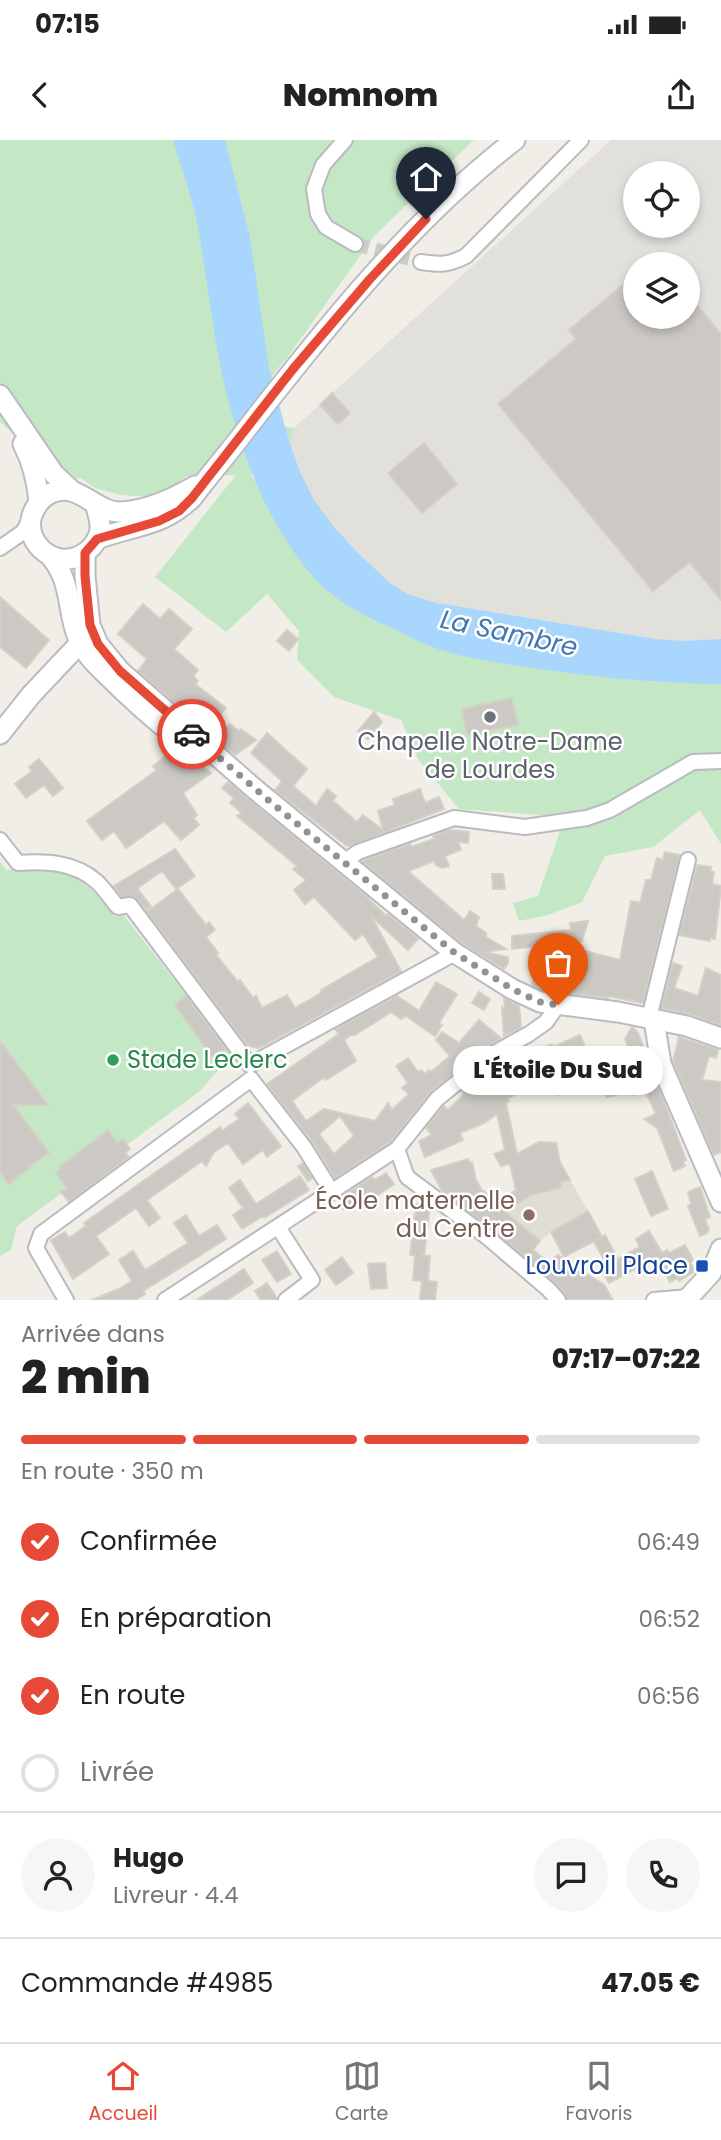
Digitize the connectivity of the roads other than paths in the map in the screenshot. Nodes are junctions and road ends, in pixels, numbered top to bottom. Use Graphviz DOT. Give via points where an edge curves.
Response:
graph roads {
  1 [pos="345,140"];
  2 [pos="515,140"];
  3 [pos="581,140"];
  4 [pos="497,147"];
  5 [pos="355,244"];
  6 [pos="421,262"];
  7 [pos="0,395"];
  8 [pos="0,403"];
  9 [pos="211,474"];
  10 [pos="71,490"];
  11 [pos="95,503"];
  12 [pos="35,510"];
  13 [pos="91,546"];
  14 [pos="0,548"];
  15 [pos="44,550"];
  16 [pos="81,628"];
  17 [pos="141,708"];
  18 [pos="0,734"];
  19 [pos="213,752"];
  20 [pos="721,761"];
  21 [pos="256,790"];
  22 [pos="0,840"];
  23 [pos="688,860"];
  24 [pos="344,862"];
  25 [pos="455,953"];
  26 [pos="558,1005"];
  27 [pos="652,1019"];
  28 [pos="721,1038"];
  29 [pos="250,1072"];
  30 [pos="397,1149"];
  31 [pos="332,1192"];
  32 [pos="721,1202"];
  33 [pos="278,1227"];
  34 [pos="721,1249"];
  35 [pos="689,1299"];
  36 [pos="66,1300"];
  37 [pos="165,1300"];
  38 [pos="286,1300"];
  39 [pos="558,1300"];
  40 [pos="654,1300"];
  1 -- 5 [label="street" via="323,166 314,189 318,214 326,227"];
  2 -- 4 [label="street"];
  3 -- 6 [label="street" via="466,256 450,264"];
  4 -- 9 [label="street" via="410,235 293,369"];
  7 -- 10 [label="street" via="54,474"];
  8 -- 12 [label="street" via="32,461"];
  9 -- 11 [label="street" via="179,495 136,510 117,512"];
  9 -- 13 [label="street" via="179,511"];
  10 -- 11 [label="street"];
  10 -- 12 [label="street" via="54,492"];
  11 -- 13 [label="street" via="100,521"];
  12 -- 14 [label="street" via="23,532"];
  12 -- 15 [label="street" via="31,527"];
  13 -- 15 [label="street" via="69,559"];
  13 -- 16 [label="street"];
  14 -- 15 [label="street" via="24,543"];
  15 -- 16 [label="street" via="60,568"];
  16 -- 17 [label="street" via="92,661"];
  16 -- 18 [label="street" via="71,635 39,687"];
  16 -- 19 [label="street" via="120,671"];
  17 -- 19 [label="street" via="148,704"];
  17 -- 21 [label="street" via="199,755"];
  19 -- 21 [label="street"];
  20 -- 24 [label="street" via="693,762 610,810 587,818 525,827 454,818 358,852"];
  21 -- 24 [label="street"];
  22 -- 29 [label="street" via="18,863 48,861 74,867 97,881 118,907 130,905"];
  23 -- 27 [label="street"];
  24 -- 25 [label="street"];
  25 -- 26 [label="street" via="512,989"];
  25 -- 29 [label="street"];
  26 -- 27 [label="street"];
  26 -- 30 [label="street" via="547,1022 491,1055 437,1099"];
  27 -- 28 [label="street"];
  27 -- 32 [label="street" via="661,1064"];
  29 -- 31 [label="street"];
  29 -- 36 [label="street" via="41,1234 36,1248"];
  30 -- 31 [label="street"];
  30 -- 39 [label="street" via="407,1177 487,1237"];
  31 -- 33 [label="street"];
  33 -- 37 [label="street"];
  33 -- 38 [label="street" via="312,1280"];
  34 -- 35 [label="street" via="710,1273"];
  35 -- 40 [label="street"];
}
